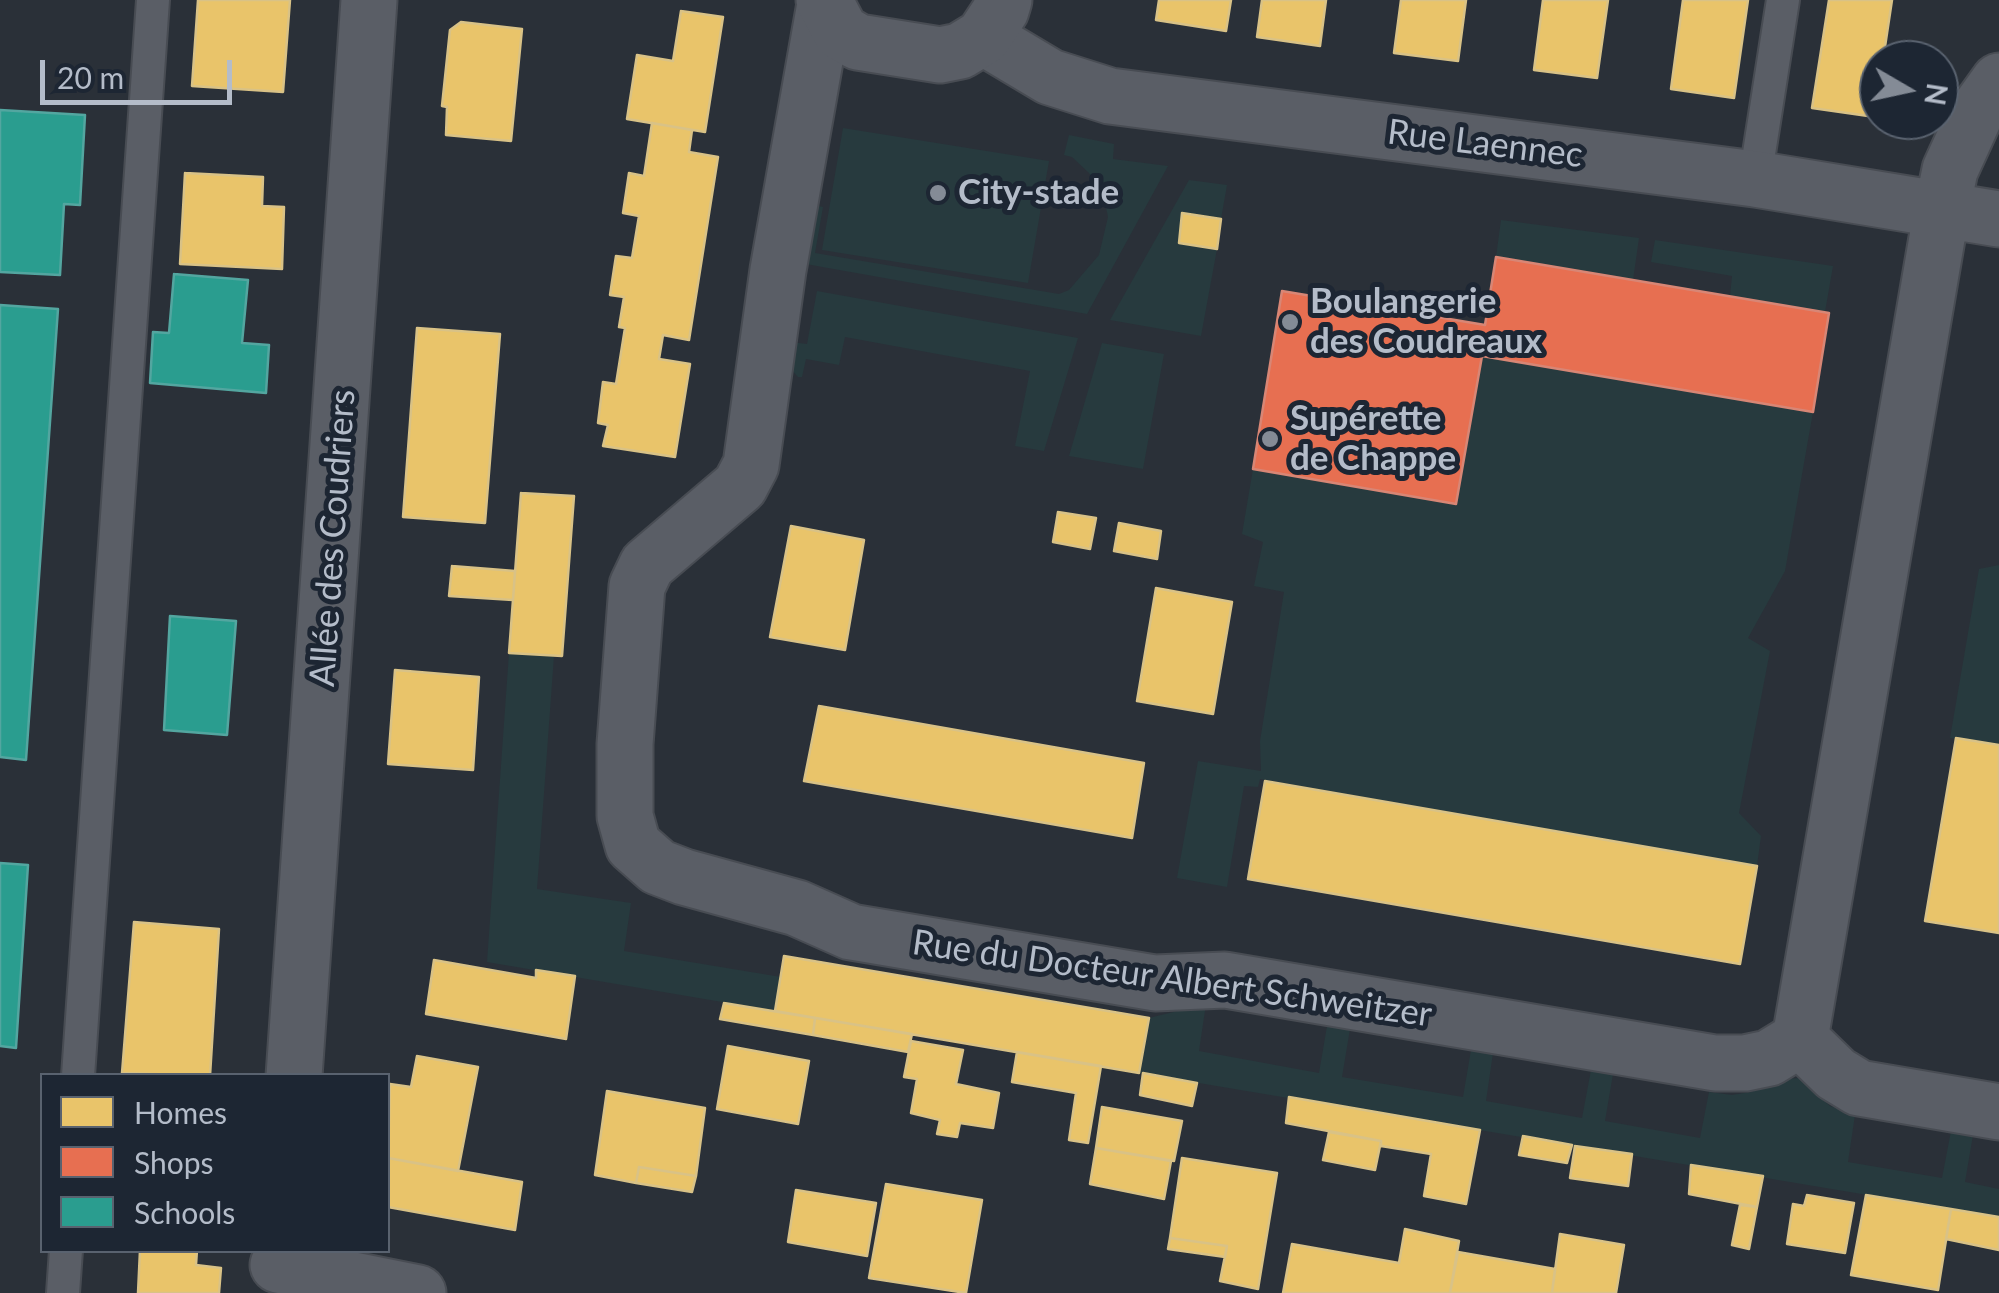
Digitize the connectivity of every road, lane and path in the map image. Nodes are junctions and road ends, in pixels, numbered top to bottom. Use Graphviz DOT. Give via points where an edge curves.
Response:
graph roads {
  1 [pos="152,0"];
  2 [pos="370,0"];
  3 [pos="1783,0"];
  4 [pos="825,2"];
  5 [pos="993,19"];
  6 [pos="1999,81"];
  7 [pos="1755,179"];
  8 [pos="1942,209"];
  9 [pos="1999,218"];
  10 [pos="1800,1038"];
  11 [pos="78,1073"];
  12 [pos="294,1073"];
  13 [pos="1999,1112"];
  14 [pos="66,1253"];
  15 [pos="278,1270"];
  16 [pos="63,1293"];
  17 [pos="418,1293"];
  1 -- 11 [label="lane"];
  2 -- 12 [label="street, Allée des Coudriers"];
  3 -- 7 [label="lane"];
  4 -- 5 [label="street" via="841,32 894,50 960,51"];
  4 -- 10 [label="street, Rue du Docteur Albert Schweitzer" via="778,270 776,405 747,476 647,565 637,586 625,744 633,844 658,867 684,878 797,908 851,932 1155,984 1225,980 1715,1063 1769,1058"];
  5 -- 7 [label="street, Rue Laennec" via="1050,77 1110,96"];
  6 -- 8 [label="street" via="1950,170"];
  7 -- 8 [label="street, Rue Laennec"];
  8 -- 9 [label="street, Rue Laennec"];
  8 -- 10 [label="street"];
  10 -- 13 [label="street" via="1859,1088"];
  14 -- 16 [label="lane"];
  15 -- 17 [label="street"];
}
